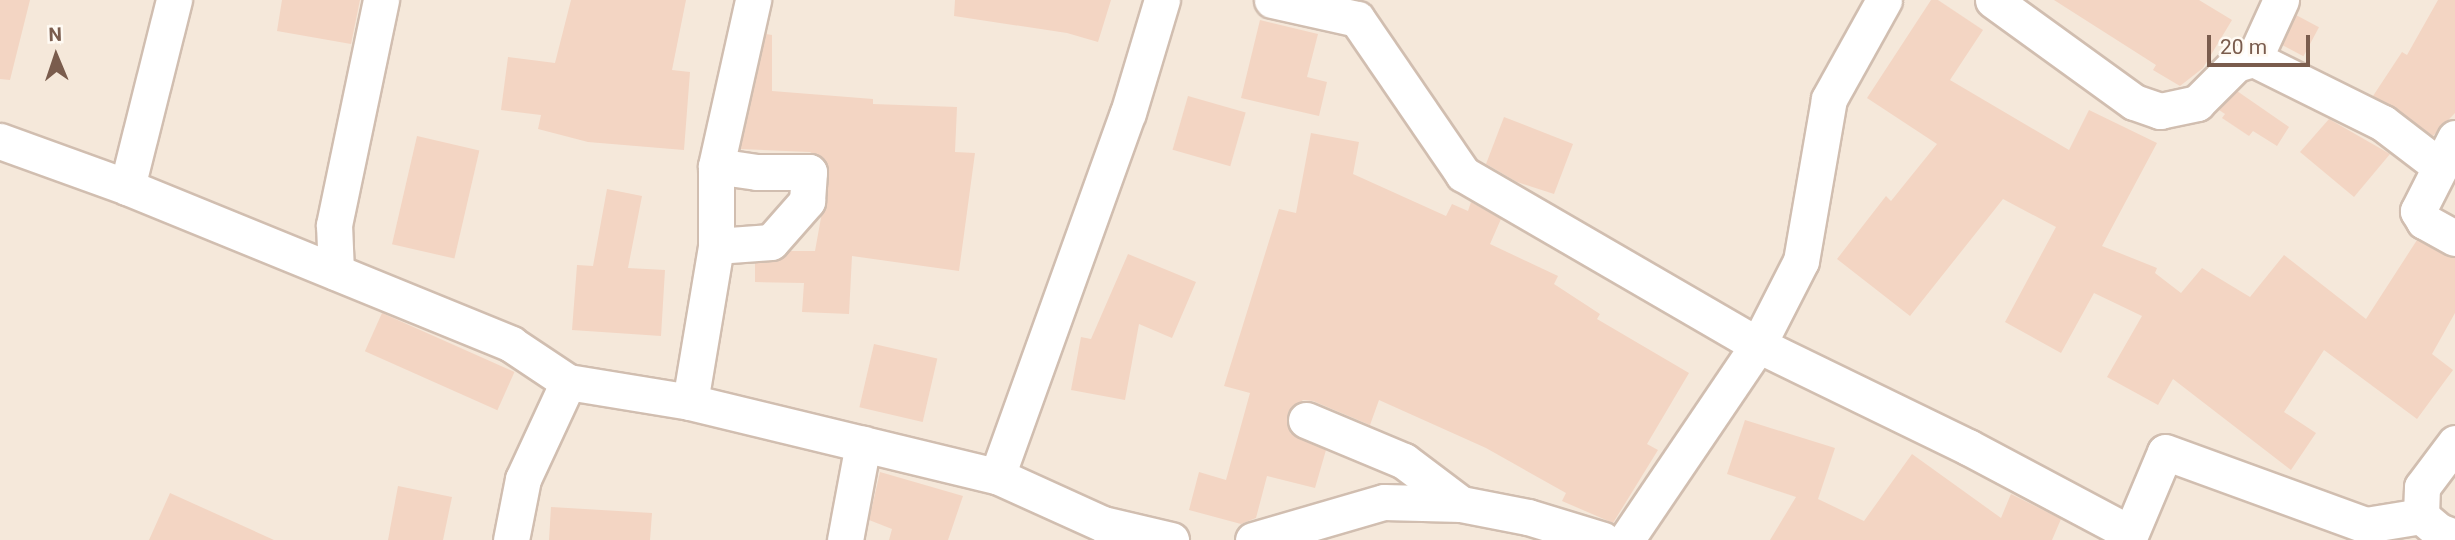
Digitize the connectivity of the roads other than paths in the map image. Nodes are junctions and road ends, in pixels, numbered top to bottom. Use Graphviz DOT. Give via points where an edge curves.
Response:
graph roads {
  1 [pos="174,0"];
  2 [pos="381,0"];
  3 [pos="753,0"];
  4 [pos="1162,0"];
  5 [pos="1272,0"];
  6 [pos="1884,0"];
  7 [pos="1993,0"];
  8 [pos="2281,0"];
  9 [pos="2253,59"];
  10 [pos="0,141"];
  11 [pos="2447,152"];
  12 [pos="716,166"];
  13 [pos="127,187"];
  14 [pos="2455,238"];
  15 [pos="716,246"];
  16 [pos="336,272"];
  17 [pos="1758,345"];
  18 [pos="568,382"];
  19 [pos="690,402"];
  20 [pos="1307,420"];
  21 [pos="2455,443"];
  22 [pos="863,444"];
  23 [pos="997,476"];
  24 [pos="1461,504"];
  25 [pos="2421,516"];
  26 [pos="1098,532"];
  27 [pos="2129,536"];
  28 [pos="2455,537"];
  29 [pos="511,540"];
  30 [pos="845,540"];
  31 [pos="1171,540"];
  32 [pos="1253,540"];
  33 [pos="1604,540"];
  34 [pos="1626,540"];
  1 -- 13 [label="street"];
  2 -- 16 [label="street" via="334,225"];
  3 -- 12 [label="street"];
  4 -- 23 [label="street" via="1128,113"];
  5 -- 17 [label="street" via="1357,19 1463,174"];
  6 -- 17 [label="street" via="1829,99 1801,261"];
  7 -- 9 [label="street" via="2134,102 2160,111 2197,103 2236,64"];
  8 -- 9 [label="street"];
  9 -- 11 [label="street"];
  10 -- 13 [label="street"];
  11 -- 14 [label="street" via="2417,211 2424,221"];
  12 -- 15 [label="street"];
  12 -- 15 [label="street" via="809,172 807,201 771,242"];
  13 -- 16 [label="street"];
  15 -- 19 [label="street"];
  16 -- 18 [label="street" via="511,344"];
  17 -- 27 [label="street" via="1968,447"];
  17 -- 34 [label="street"];
  18 -- 19 [label="street"];
  18 -- 29 [label="street" via="523,478"];
  19 -- 22 [label="street"];
  20 -- 24 [label="street" via="1404,461"];
  21 -- 25 [label="street" via="2422,486"];
  22 -- 23 [label="street"];
  22 -- 30 [label="street"];
  23 -- 26 [label="street"];
  24 -- 32 [label="street" via="1384,502"];
  24 -- 33 [label="street" via="1528,517"];
  25 -- 27 [label="street" via="2366,525 2165,452"];
  25 -- 28 [label="street"];
  26 -- 31 [label="street"];
}
